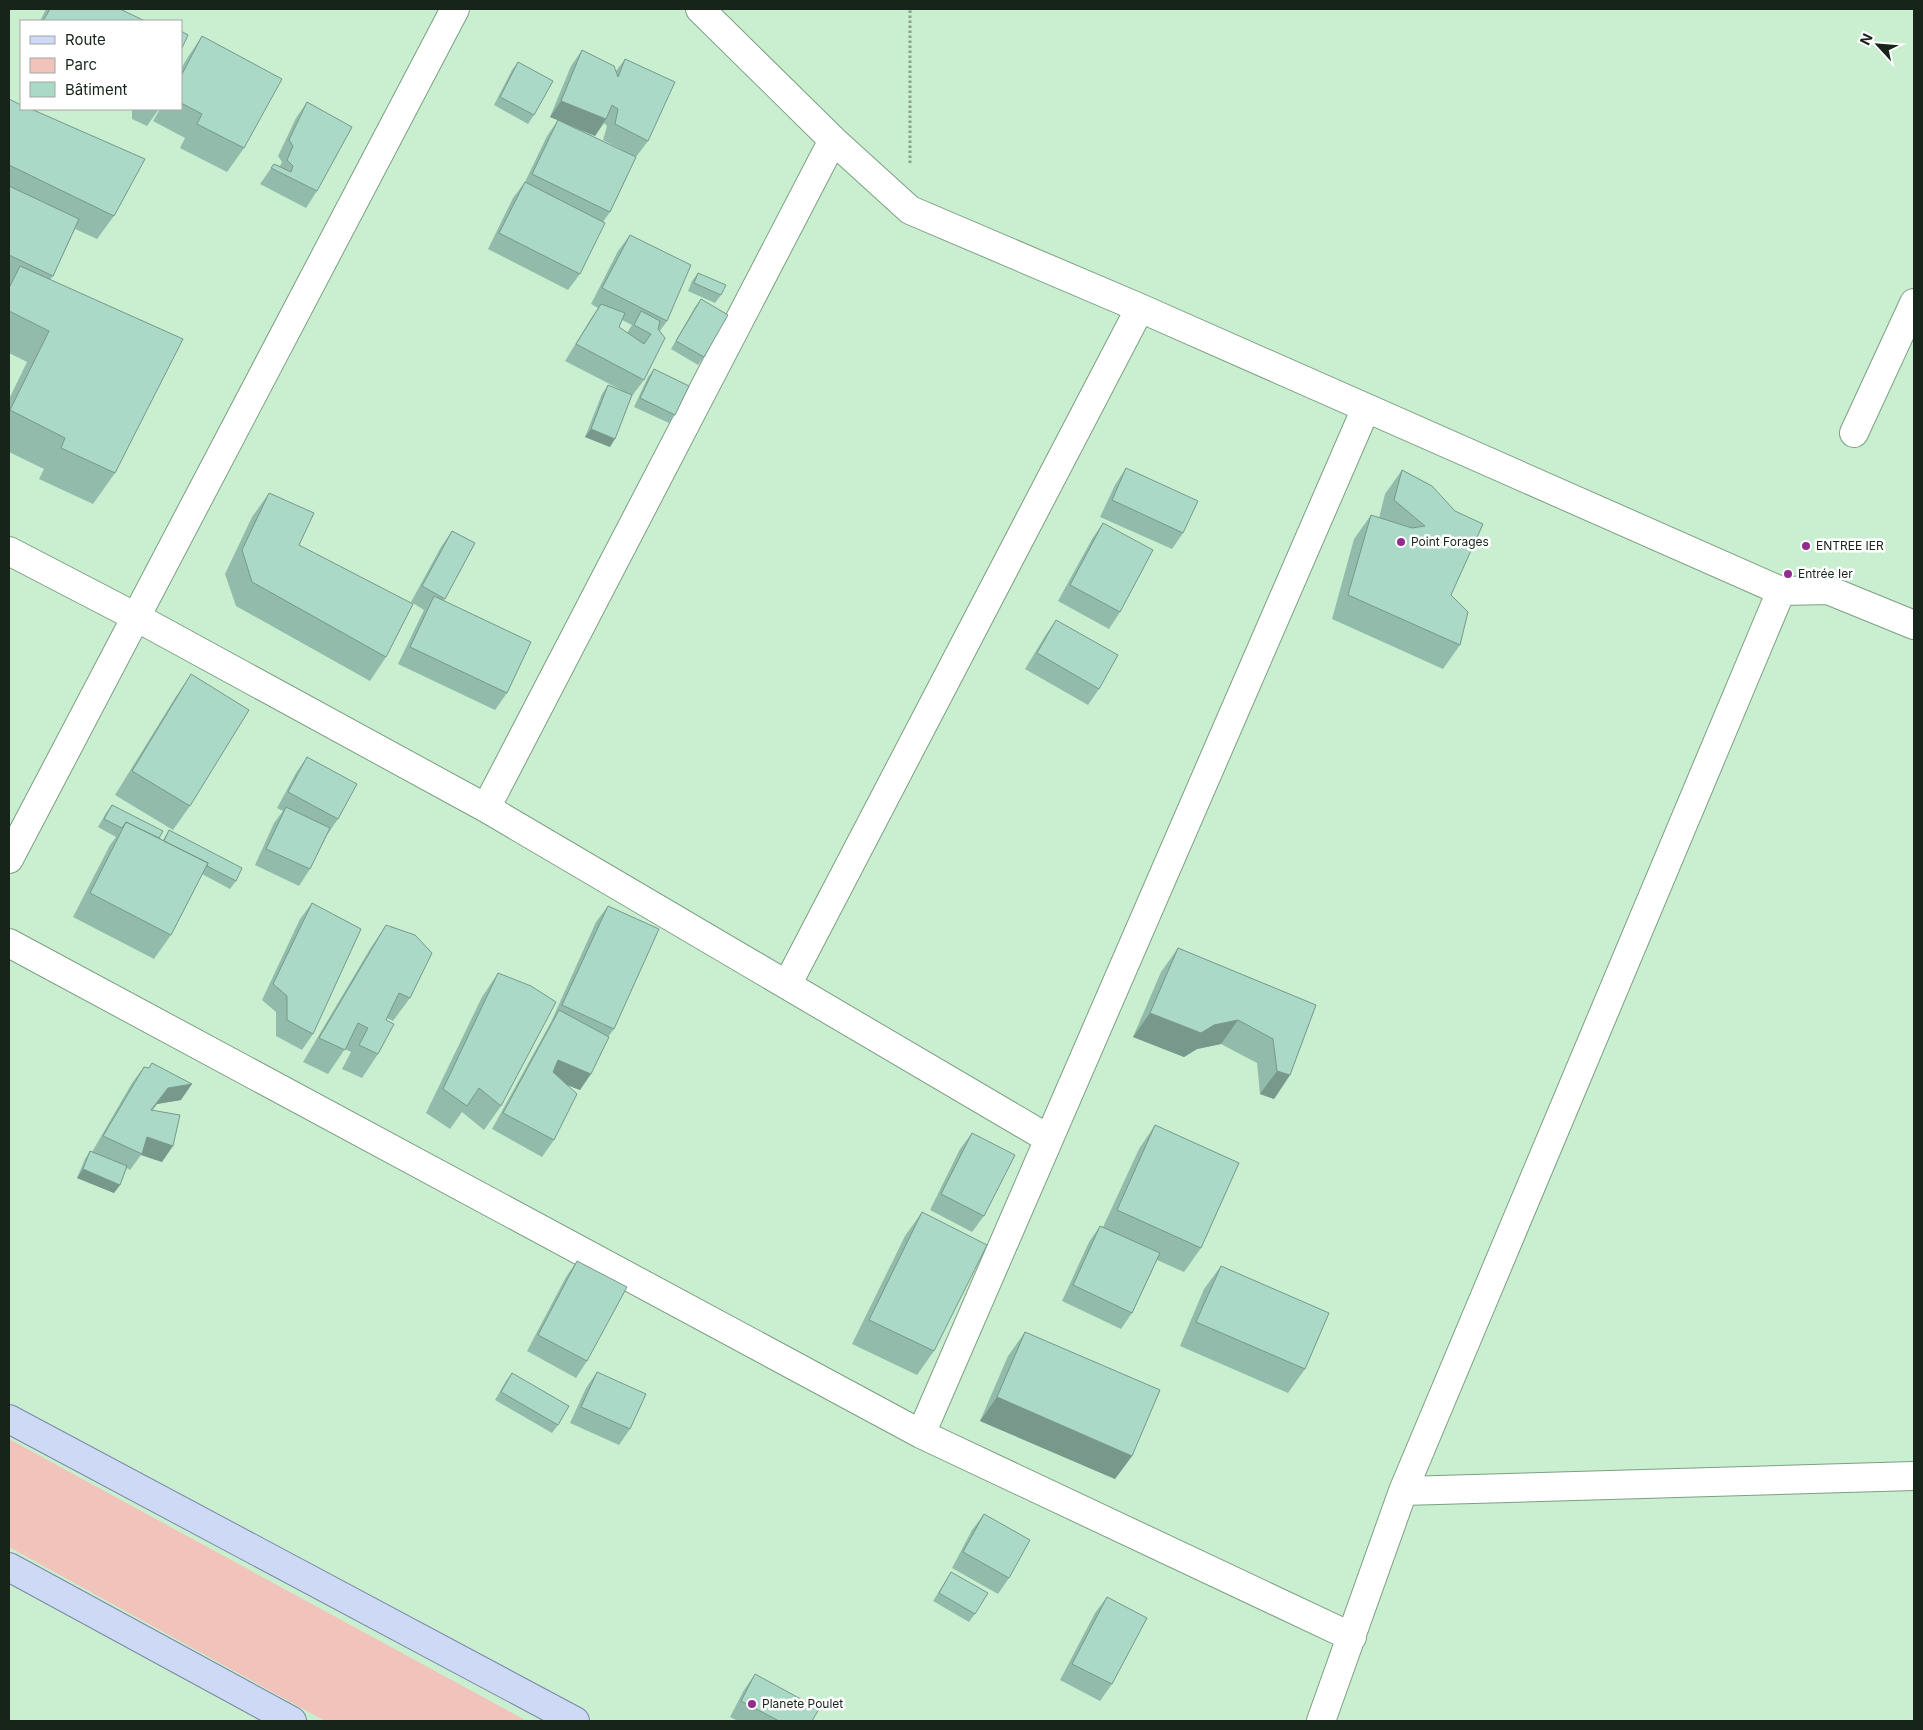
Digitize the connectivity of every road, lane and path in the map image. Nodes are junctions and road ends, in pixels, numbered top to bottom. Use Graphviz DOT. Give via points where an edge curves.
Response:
graph roads {
  1 [pos="455,9"];
  2 [pos="700,9"];
  3 [pos="910,9"];
  4 [pos="833,140"];
  5 [pos="910,210"];
  6 [pos="1914,304"];
  7 [pos="1140,308"];
  8 [pos="1366,408"];
  9 [pos="1854,433"];
  10 [pos="9,551"];
  11 [pos="1781,591"];
  12 [pos="136,617"];
  13 [pos="1914,625"];
  14 [pos="486,808"];
  15 [pos="9,859"];
  16 [pos="9,944"];
  17 [pos="787,985"];
  18 [pos="1049,1139"];
  19 [pos="9,1419"];
  20 [pos="921,1434"];
  21 [pos="1914,1476"];
  22 [pos="1403,1491"];
  23 [pos="9,1567"];
  24 [pos="1352,1637"];
  25 [pos="292,1721"];
  26 [pos="575,1721"];
  27 [pos="1321,1721"];
  1 -- 12 [label="street"];
  2 -- 4 [label="street"];
  3 -- 5 [label="path"];
  4 -- 5 [label="street"];
  4 -- 14 [label="street"];
  5 -- 7 [label="street"];
  6 -- 9 [label="street"];
  7 -- 8 [label="street"];
  7 -- 17 [label="street"];
  8 -- 11 [label="street"];
  8 -- 18 [label="street"];
  10 -- 12 [label="street"];
  11 -- 13 [label="street" via="1828,590"];
  11 -- 22 [label="street"];
  12 -- 14 [label="street"];
  12 -- 15 [label="street"];
  14 -- 17 [label="street"];
  16 -- 20 [label="street"];
  17 -- 18 [label="street"];
  18 -- 20 [label="street"];
  19 -- 26 [label="main road"];
  20 -- 24 [label="street"];
  21 -- 22 [label="street"];
  22 -- 24 [label="street"];
  23 -- 25 [label="main road"];
  24 -- 27 [label="street"];
}
